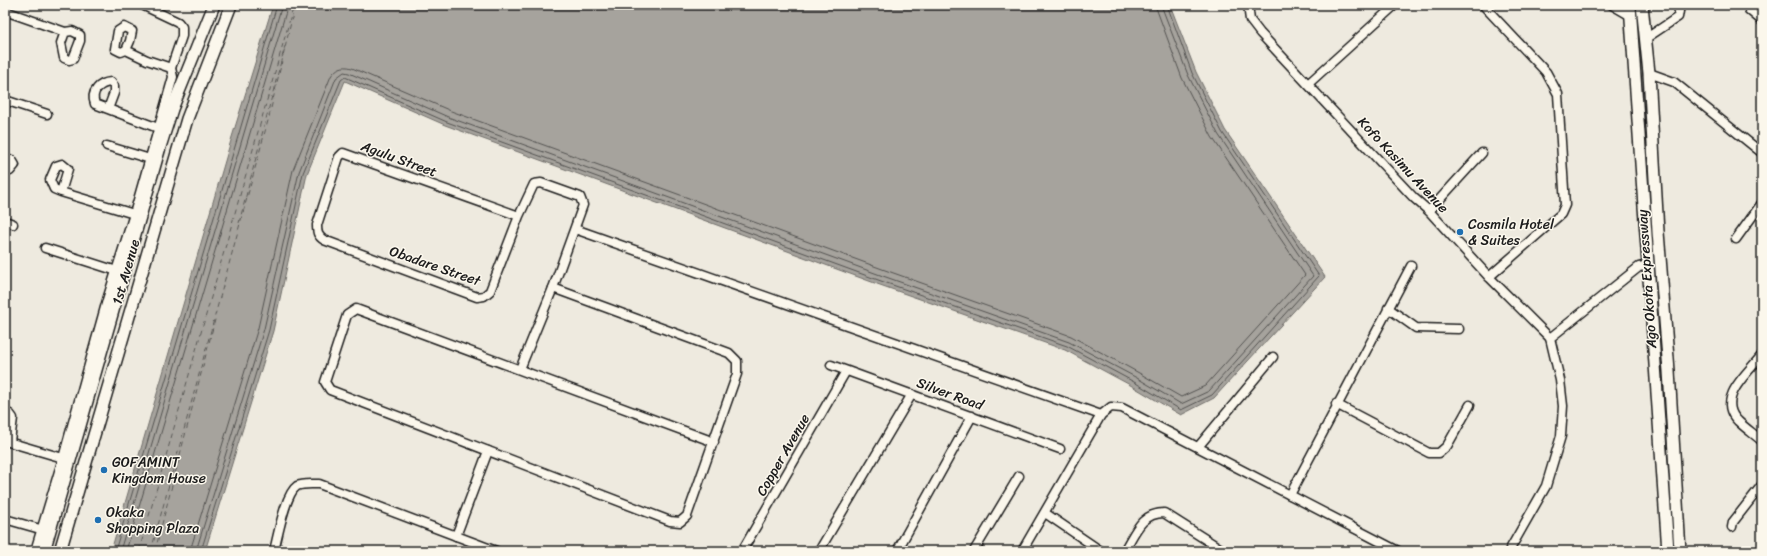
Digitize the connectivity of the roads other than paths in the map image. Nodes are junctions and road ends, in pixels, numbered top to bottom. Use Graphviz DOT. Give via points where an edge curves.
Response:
graph roads {
  1 [pos="142,5"];
  2 [pos="214,5"];
  3 [pos="231,5"];
  4 [pos="1248,5"];
  5 [pos="1395,5"];
  6 [pos="1483,5"];
  7 [pos="1612,5"];
  8 [pos="1642,5"];
  9 [pos="1680,5"];
  10 [pos="1749,10"];
  11 [pos="5,11"];
  12 [pos="1630,11"];
  13 [pos="1762,21"];
  14 [pos="65,32"];
  15 [pos="1645,39"];
  16 [pos="126,50"];
  17 [pos="171,68"];
  18 [pos="1649,73"];
  19 [pos="1308,84"];
  20 [pos="5,100"];
  21 [pos="108,109"];
  22 [pos="46,114"];
  23 [pos="158,128"];
  24 [pos="107,146"];
  25 [pos="1762,152"];
  26 [pos="1482,153"];
  27 [pos="150,159"];
  28 [pos="5,161"];
  29 [pos="5,169"];
  30 [pos="61,192"];
  31 [pos="1762,205"];
  32 [pos="1429,211"];
  33 [pos="134,214"];
  34 [pos="518,216"];
  35 [pos="318,225"];
  36 [pos="575,229"];
  37 [pos="1736,239"];
  38 [pos="45,248"];
  39 [pos="1648,265"];
  40 [pos="1411,266"];
  41 [pos="117,271"];
  42 [pos="1489,277"];
  43 [pos="553,288"];
  44 [pos="1388,308"];
  45 [pos="1459,329"];
  46 [pos="1550,338"];
  47 [pos="1762,355"];
  48 [pos="1273,358"];
  49 [pos="830,365"];
  50 [pos="520,369"];
  51 [pos="846,371"];
  52 [pos="912,394"];
  53 [pos="1336,404"];
  54 [pos="1470,405"];
  55 [pos="5,412"];
  56 [pos="1100,415"];
  57 [pos="972,416"];
  58 [pos="7,441"];
  59 [pos="1762,441"];
  60 [pos="714,442"];
  61 [pos="1198,446"];
  62 [pos="1060,449"];
  63 [pos="488,451"];
  64 [pos="63,458"];
  65 [pos="1019,476"];
  66 [pos="1762,485"];
  67 [pos="1290,495"];
  68 [pos="1045,513"];
  69 [pos="5,519"];
  70 [pos="1732,527"];
  71 [pos="40,529"];
  72 [pos="456,536"];
  73 [pos="35,551"];
  74 [pos="44,551"];
  75 [pos="60,551"];
  76 [pos="274,551"];
  77 [pos="496,551"];
  78 [pos="742,551"];
  79 [pos="819,551"];
  80 [pos="896,551"];
  81 [pos="974,551"];
  82 [pos="1022,551"];
  83 [pos="1101,551"];
  84 [pos="1124,551"];
  85 [pos="1224,551"];
  86 [pos="1398,551"];
  87 [pos="1509,551"];
  88 [pos="1668,551"];
  89 [pos="1680,551"];
  1 -- 17 [label="street" via="178,22 182,27 182,36"];
  2 -- 74 [label="main road, 1st Avenue" via="172,109 160,147"];
  3 -- 75 [label="main road, 1st Avenue" via="187,119"];
  4 -- 19 [label="street, Kofo Kasimu Avenue" via="1250,20"];
  5 -- 19 [label="street"];
  6 -- 42 [label="street" via="1546,72 1558,94 1565,205 1561,214"];
  7 -- 12 [label="street"];
  8 -- 15 [label="main road, Ago Okota Expressway"];
  9 -- 15 [label="street" via="1678,18"];
  10 -- 13 [label="street"];
  11 -- 14 [label="street"];
  12 -- 39 [label="main road, Ago Okota Expressway"];
  15 -- 18 [label="main road, Ago Okota Expressway"];
  16 -- 17 [label="street"];
  17 -- 23 [label="street" via="173,77"];
  18 -- 25 [label="street" via="1674,82"];
  18 -- 89 [label="main road, Ago Okota Expressway"];
  19 -- 32 [label="street, Kofo Kasimu Avenue"];
  20 -- 22 [label="street"];
  21 -- 23 [label="street"];
  23 -- 27 [label="street"];
  24 -- 27 [label="street"];
  26 -- 32 [label="street"];
  27 -- 33 [label="street"];
  28 -- 29 [label="street" via="12,160 15,165 10,171"];
  30 -- 33 [label="street"];
  31 -- 37 [label="street"];
  32 -- 42 [label="street, Kofo Kasimu Avenue"];
  33 -- 41 [label="street"];
  34 -- 35 [label="street, Agulu Street" via="344,153 339,157"];
  34 -- 35 [label="street, Obadare Street" via="490,291 484,296 477,296 324,240 319,237"];
  34 -- 36 [label="street, Obadare Street" via="534,184 541,183 580,197 584,205"];
  36 -- 43 [label="street"];
  36 -- 56 [label="street"];
  38 -- 41 [label="street"];
  39 -- 46 [label="street" via="1639,267"];
  39 -- 88 [label="main road, Ago Okota Expressway"];
  40 -- 44 [label="street"];
  41 -- 64 [label="street"];
  42 -- 46 [label="street, Kofo Kasimu Avenue"];
  43 -- 50 [label="street"];
  43 -- 60 [label="street" via="729,353 737,361 738,374"];
  44 -- 45 [label="street" via="1416,328"];
  44 -- 53 [label="street"];
  46 -- 87 [label="street" via="1563,406 1561,436 1546,486"];
  47 -- 59 [label="street" via="1731,394 1729,403 1737,421"];
  48 -- 61 [label="street"];
  49 -- 51 [label="street, Silver Road"];
  50 -- 60 [label="street"];
  50 -- 63 [label="street" via="356,309 347,315 325,382 330,390"];
  51 -- 52 [label="street, Silver Road"];
  51 -- 78 [label="street, Copper Avenue"];
  52 -- 57 [label="street, Silver Road"];
  52 -- 79 [label="street"];
  53 -- 54 [label="street" via="1429,453 1439,453 1448,446"];
  53 -- 67 [label="street"];
  55 -- 58 [label="street" via="13,418"];
  56 -- 61 [label="street" via="1112,407 1122,408"];
  56 -- 68 [label="street"];
  57 -- 62 [label="street, Silver Road"];
  57 -- 80 [label="street"];
  58 -- 64 [label="street"];
  60 -- 63 [label="street" via="687,516 680,522 670,521"];
  61 -- 67 [label="street"];
  63 -- 72 [label="street"];
  64 -- 71 [label="street"];
  65 -- 81 [label="street"];
  66 -- 70 [label="street" via="1733,522"];
  67 -- 86 [label="street"];
  68 -- 82 [label="street"];
  68 -- 83 [label="street"];
  69 -- 71 [label="street"];
  71 -- 73 [label="street"];
  72 -- 76 [label="street" via="319,484 303,484 293,490 287,502"];
  72 -- 77 [label="street"];
  84 -- 85 [label="street" via="1144,519 1153,513 1164,513"];
}
